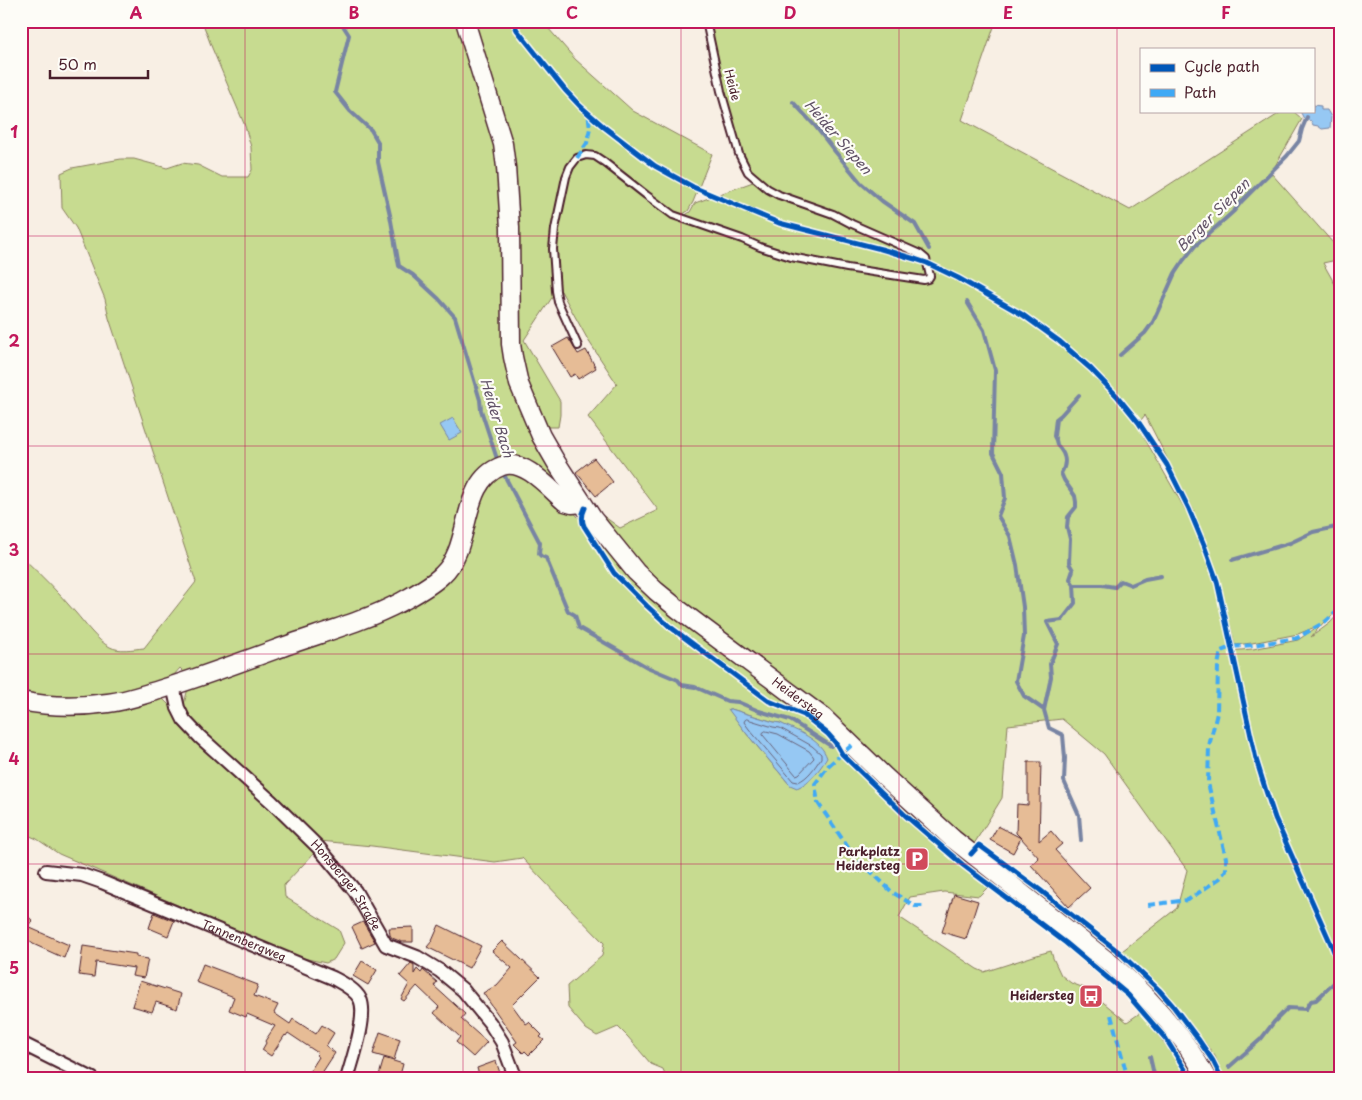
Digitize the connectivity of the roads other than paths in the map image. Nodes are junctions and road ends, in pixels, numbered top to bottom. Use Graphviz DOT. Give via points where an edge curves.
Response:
graph roads {
  1 [pos="465,21"];
  2 [pos="706,21"];
  3 [pos="578,346"];
  4 [pos="582,503"];
  5 [pos="173,686"];
  6 [pos="21,701"];
  7 [pos="46,871"];
  8 [pos="21,1044"];
  9 [pos="93,1079"];
  10 [pos="347,1079"];
  11 [pos="516,1079"];
  12 [pos="1207,1079"];
  1 -- 4 [label="main road, Heidersteg" via="503,144 509,219 512,357 519,384 541,436"];
  2 -- 3 [label="lane, Heide" via="721,91 739,154 748,172 779,195 834,214 920,254 926,259 930,276 924,280 791,258 674,215 604,162 586,155 577,158 566,177 552,250 558,302"];
  4 -- 5 [label="main road" via="565,502 524,468 500,467 482,481 476,491 452,565 416,594 366,618"];
  4 -- 12 [label="main road, Heidersteg" via="613,545 656,591 824,718 953,839 1132,982 1163,1015"];
  5 -- 6 [label="main road" via="130,699 88,705"];
  5 -- 11 [label="street, Honsberger Straße" via="184,720 318,846 355,892 386,945 417,957 463,990 502,1042"];
  7 -- 10 [label="street, Tannenbergweg" via="82,875 102,882 345,985 360,999 362,1010"];
  8 -- 9 [label="street"];
}
